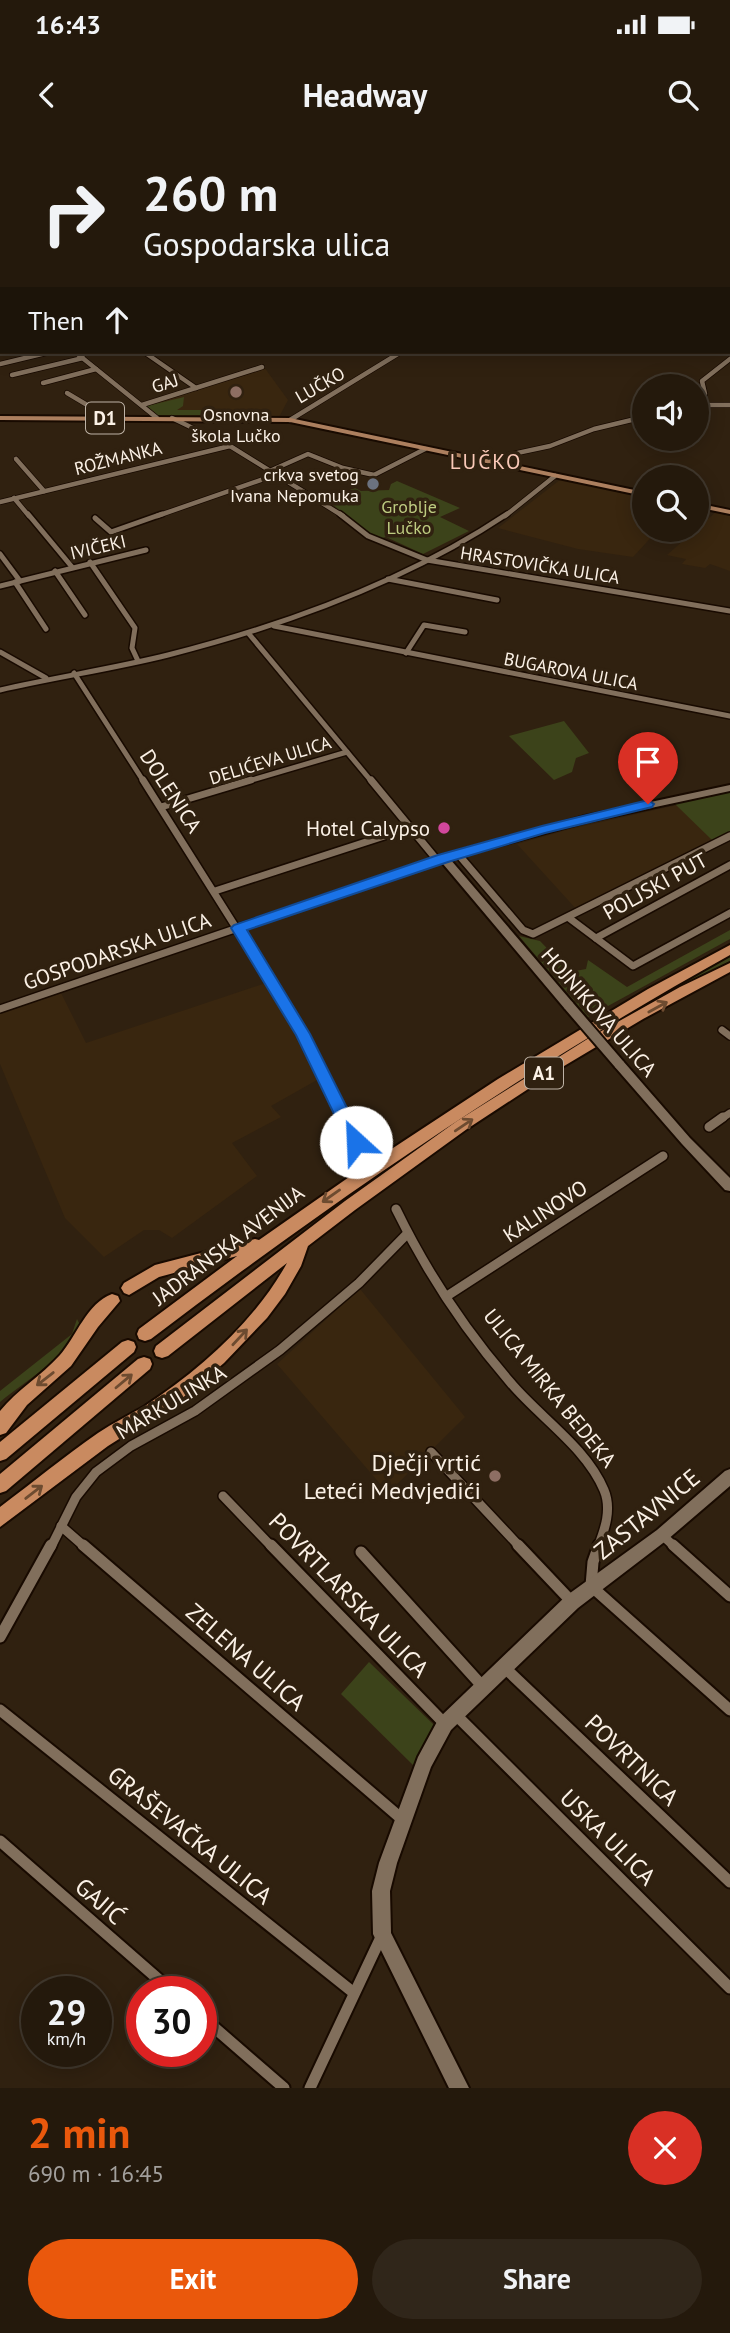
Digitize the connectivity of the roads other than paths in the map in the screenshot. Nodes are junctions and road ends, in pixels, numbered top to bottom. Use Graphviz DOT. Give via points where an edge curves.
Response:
graph roads {
  1 [pos="42,354"];
  2 [pos="78,354"];
  3 [pos="147,354"];
  4 [pos="398,354"];
  5 [pos="83,358"];
  6 [pos="730,359"];
  7 [pos="0,364"];
  8 [pos="262,367"];
  9 [pos="96,369"];
  10 [pos="12,375"];
  11 [pos="709,376"];
  12 [pos="43,383"];
  13 [pos="196,388"];
  14 [pos="67,393"];
  15 [pos="709,404"];
  16 [pos="142,405"];
  17 [pos="730,405"];
  18 [pos="0,418"];
  19 [pos="109,418"];
  20 [pos="157,418"];
  21 [pos="172,418"];
  22 [pos="290,420"];
  23 [pos="632,420"];
  24 [pos="230,446"];
  25 [pos="425,449"];
  26 [pos="16,459"];
  27 [pos="500,460"];
  28 [pos="272,470"];
  29 [pos="278,474"];
  30 [pos="555,476"];
  31 [pos="44,491"];
  32 [pos="632,492"];
  33 [pos="13,498"];
  34 [pos="0,502"];
  35 [pos="709,508"];
  36 [pos="730,512"];
  37 [pos="95,518"];
  38 [pos="146,550"];
  39 [pos="0,554"];
  40 [pos="427,560"];
  41 [pos="90,562"];
  42 [pos="72,567"];
  43 [pos="55,571"];
  44 [pos="388,579"];
  45 [pos="18,582"];
  46 [pos="0,586"];
  47 [pos="497,600"];
  48 [pos="730,611"];
  49 [pos="85,615"];
  50 [pos="274,626"];
  51 [pos="46,629"];
  52 [pos="465,632"];
  53 [pos="249,634"];
  54 [pos="0,652"];
  55 [pos="406,653"];
  56 [pos="138,661"];
  57 [pos="74,673"];
  58 [pos="46,678"];
  59 [pos="0,691"];
  60 [pos="730,716"];
  61 [pos="346,752"];
  62 [pos="730,789"];
  63 [pos="161,807"];
  64 [pos="410,828"];
  65 [pos="730,836"];
  66 [pos="458,854"];
  67 [pos="440,860"];
  68 [pos="730,865"];
  69 [pos="215,891"];
  70 [pos="730,914"];
  71 [pos="569,918"];
  72 [pos="239,928"];
  73 [pos="596,938"];
  74 [pos="730,949"];
  75 [pos="730,967"];
  76 [pos="0,1009"];
  77 [pos="722,1030"];
  78 [pos="730,1037"];
  79 [pos="730,1113"];
  80 [pos="709,1127"];
  81 [pos="356,1142"];
  82 [pos="663,1156"];
  83 [pos="730,1186"];
  84 [pos="396,1209"];
  85 [pos="407,1234"];
  86 [pos="267,1241"];
  87 [pos="302,1242"];
  88 [pos="129,1288"];
  89 [pos="447,1296"];
  90 [pos="111,1301"];
  91 [pos="145,1334"];
  92 [pos="128,1348"];
  93 [pos="162,1351"];
  94 [pos="144,1364"];
  95 [pos="0,1427"];
  96 [pos="431,1452"];
  97 [pos="0,1453"];
  98 [pos="730,1476"];
  99 [pos="0,1485"];
  100 [pos="223,1496"];
  101 [pos="0,1518"];
  102 [pos="61,1526"];
  103 [pos="662,1535"];
  104 [pos="361,1552"];
  105 [pos="591,1586"];
  106 [pos="730,1596"];
  107 [pos="572,1602"];
  108 [pos="0,1637"];
  109 [pos="505,1668"];
  110 [pos="484,1688"];
  111 [pos="0,1710"];
  112 [pos="730,1710"];
  113 [pos="450,1719"];
  114 [pos="403,1820"];
  115 [pos="0,1841"];
  116 [pos="730,1882"];
  117 [pos="382,1934"];
  118 [pos="155,1976"];
  119 [pos="730,1988"];
  120 [pos="354,1993"];
  121 [pos="217,2030"];
  122 [pos="284,2088"];
  123 [pos="310,2088"];
  124 [pos="459,2088"];
  1 -- 7 [label="street"];
  2 -- 5 [label="street, GAJ"];
  3 -- 13 [label="street, GAJ"];
  4 -- 22 [label="street, LUČKO"];
  5 -- 9 [label="street, GAJ"];
  5 -- 10 [label="street"];
  6 -- 11 [label="street"];
  8 -- 13 [label="street, GAJ"];
  9 -- 12 [label="street"];
  9 -- 16 [label="street, GAJ"];
  13 -- 16 [label="street, GAJ"];
  14 -- 19 [label="street"];
  15 -- 17 [label="street"];
  16 -- 20 [label="street, GAJ"];
  18 -- 19 [label="main road, D1"];
  19 -- 20 [label="main road, D1"];
  20 -- 21 [label="main road, D1"];
  21 -- 22 [label="main road, D1"];
  21 -- 24 [label="street, HRASTOVIČKA ULICA"];
  22 -- 25 [label="main road, D1"];
  23 -- 27 [label="street"];
  24 -- 28 [label="street, HRASTOVIČKA ULICA"];
  24 -- 31 [label="street, ROŽMANKA"];
  25 -- 27 [label="main road, D1"];
  25 -- 28 [label="street" via="374,475 308,454"];
  26 -- 31 [label="street"];
  27 -- 30 [label="main road, D1"];
  28 -- 29 [label="street, HRASTOVIČKA ULICA"];
  29 -- 37 [label="street" via="111,532"];
  29 -- 40 [label="street, HRASTOVIČKA ULICA" via="368,536"];
  30 -- 32 [label="main road, D1"];
  30 -- 40 [label="street" via="512,513"];
  31 -- 33 [label="street, ROŽMANKA"];
  33 -- 34 [label="street, ROŽMANKA"];
  33 -- 42 [label="street"];
  35 -- 36 [label="main road"];
  38 -- 41 [label="street, IVIČEKI"];
  39 -- 45 [label="street"];
  40 -- 44 [label="street"];
  40 -- 48 [label="street, HRASTOVIČKA ULICA"];
  41 -- 42 [label="street, IVIČEKI"];
  41 -- 56 [label="street" via="135,628 132,648"];
  42 -- 43 [label="street, IVIČEKI"];
  43 -- 45 [label="street, IVIČEKI"];
  43 -- 49 [label="street, IVIČEKI"];
  44 -- 47 [label="street"];
  44 -- 50 [label="street"];
  45 -- 46 [label="street, IVIČEKI"];
  45 -- 51 [label="street"];
  50 -- 53 [label="street"];
  50 -- 55 [label="street, BUGAROVA ULICA"];
  52 -- 55 [label="street" via="423,625"];
  53 -- 56 [label="street"];
  53 -- 61 [label="street, HOJNIKOVA ULICA"];
  54 -- 58 [label="street"];
  55 -- 60 [label="street, BUGAROVA ULICA"];
  56 -- 57 [label="street"];
  57 -- 58 [label="street"];
  57 -- 63 [label="street, DOLENICA"];
  58 -- 59 [label="street"];
  61 -- 63 [label="street, DELIĆEVA ULICA"];
  61 -- 64 [label="street, HOJNIKOVA ULICA"];
  62 -- 66 [label="main road" via="585,819"];
  63 -- 69 [label="street, DOLENICA"];
  64 -- 67 [label="street, HOJNIKOVA ULICA"];
  64 -- 69 [label="street"];
  65 -- 71 [label="street, POLJSKI PUT"];
  66 -- 67 [label="main road"];
  66 -- 71 [label="street, POLJSKI PUT" via="528,933"];
  67 -- 72 [label="street, GOSPODARSKA ULICA"];
  67 -- 83 [label="main road, HOJNIKOVA ULICA, bridge"];
  68 -- 73 [label="street, POLJSKI PUT"];
  69 -- 72 [label="street, DOLENICA"];
  70 -- 73 [label="street, POLJSKI PUT" via="633,966"];
  71 -- 73 [label="street, POLJSKI PUT"];
  72 -- 76 [label="street, GOSPODARSKA ULICA"];
  72 -- 81 [label="street" via="303,1034"];
  74 -- 86 [label="highway, JADRANSKA AVENIJA / A1, one-way" via="470,1102"];
  87 -- 75 [label="highway, JADRANSKA AVENIJA / A1, one-way" via="408,1164 562,1062"];
  77 -- 78 [label="street"];
  79 -- 80 [label="street"];
  82 -- 89 [label="street, KALINOVO"];
  84 -- 85 [label="street, ULICA MIRKA BEDEKA"];
  85 -- 89 [label="street, ULICA MIRKA BEDEKA"];
  85 -- 102 [label="street, MARKULINKA" via="367,1276 256,1370 98,1471 78,1492"];
  86 -- 88 [label="highway" via="155,1272"];
  86 -- 91 [label="highway, JADRANSKA AVENIJA / A1"];
  87 -- 93 [label="highway, JADRANSKA AVENIJA"];
  101 -- 87 [label="highway, one-way" via="104,1438 154,1409 240,1338 285,1284"];
  89 -- 105 [label="street, ULICA MIRKA BEDEKA" via="510,1382 591,1470 605,1493 605,1528 592,1564"];
  90 -- 95 [label="highway, one-way" via="96,1314 65,1361 21,1397"];
  92 -- 97 [label="highway"];
  99 -- 94 [label="highway, one-way"];
  96 -- 107 [label="street"];
  98 -- 103 [label="main road, ZASTAVNICE"];
  100 -- 113 [label="street, POVRTLARSKA ULICA"];
  102 -- 108 [label="street, MARKULINKA"];
  102 -- 114 [label="street, ZELENA ULICA"];
  103 -- 105 [label="main road, ZASTAVNICE"];
  103 -- 106 [label="street"];
  104 -- 110 [label="street"];
  105 -- 107 [label="main road"];
  105 -- 112 [label="street"];
  107 -- 109 [label="main road"];
  109 -- 110 [label="main road"];
  109 -- 116 [label="street, POVRTNICA"];
  110 -- 113 [label="main road"];
  111 -- 120 [label="street, GRAŠEVAČKA ULICA"];
  113 -- 114 [label="main road" via="424,1763"];
  113 -- 119 [label="street, USKA ULICA"];
  114 -- 117 [label="main road" via="381,1891"];
  115 -- 118 [label="street, GAJIĆ"];
  117 -- 120 [label="street"];
  117 -- 124 [label="main road"];
  120 -- 123 [label="street"];
  121 -- 122 [label="street"];
}
